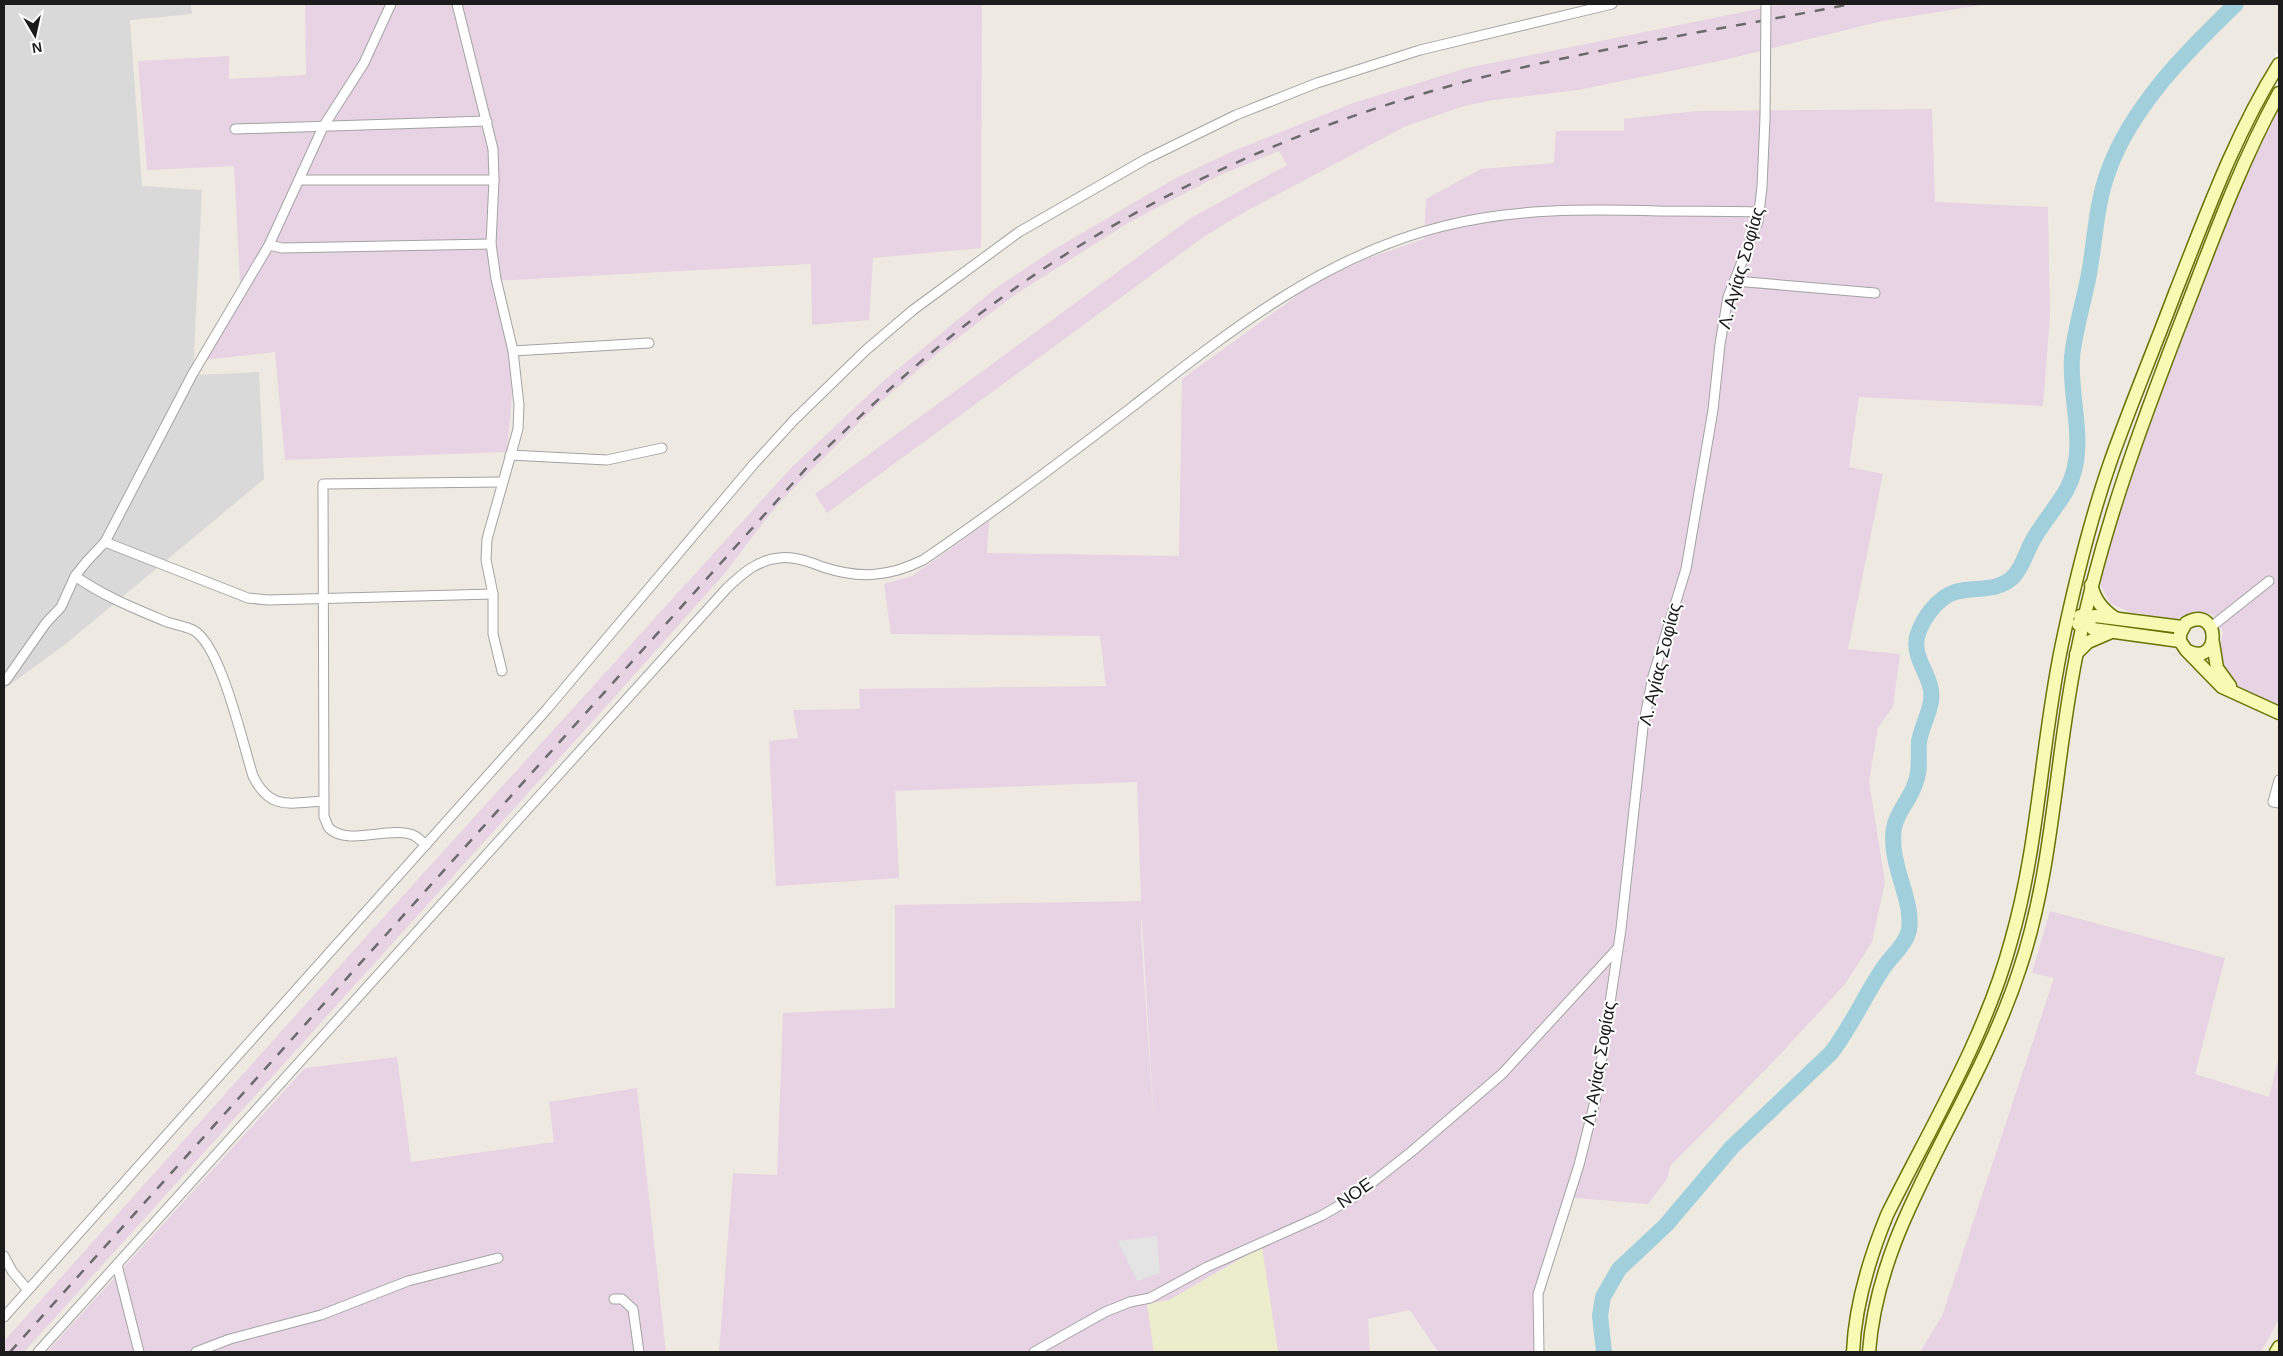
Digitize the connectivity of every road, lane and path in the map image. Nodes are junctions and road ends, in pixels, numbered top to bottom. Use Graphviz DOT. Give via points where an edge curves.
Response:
graph roads {
  1 [pos="391,4"];
  2 [pos="457,4"];
  3 [pos="1612,4"];
  4 [pos="1766,4"];
  5 [pos="2279,64"];
  6 [pos="2279,93"];
  7 [pos="488,121"];
  8 [pos="323,127"];
  9 [pos="235,129"];
  10 [pos="300,180"];
  11 [pos="494,180"];
  12 [pos="1759,212"];
  13 [pos="491,244"];
  14 [pos="269,245"];
  15 [pos="1735,280"];
  16 [pos="1875,293"];
  17 [pos="649,343"];
  18 [pos="513,351"];
  19 [pos="662,448"];
  20 [pos="510,455"];
  21 [pos="502,482"];
  22 [pos="105,542"];
  23 [pos="75,576"];
  24 [pos="2269,581"];
  25 [pos="2091,585"];
  26 [pos="492,594"];
  27 [pos="325,599"];
  28 [pos="2071,604"];
  29 [pos="2115,618"];
  30 [pos="2083,621"];
  31 [pos="2182,627"];
  32 [pos="2211,627"];
  33 [pos="2065,630"];
  34 [pos="2113,632"];
  35 [pos="2213,642"];
  36 [pos="2183,645"];
  37 [pos="2076,654"];
  38 [pos="502,671"];
  39 [pos="4,679"];
  40 [pos="2243,697"];
  41 [pos="2279,713"];
  42 [pos="2279,780"];
  43 [pos="323,802"];
  44 [pos="2279,803"];
  45 [pos="426,845"];
  46 [pos="1617,949"];
  47 [pos="4,1256"];
  48 [pos="498,1258"];
  49 [pos="117,1265"];
  50 [pos="27,1290"];
  51 [pos="614,1299"];
  52 [pos="4,1317"];
  53 [pos="2279,1347"];
  54 [pos="38,1352"];
  55 [pos="139,1352"];
  56 [pos="196,1352"];
  57 [pos="639,1352"];
  58 [pos="1034,1352"];
  59 [pos="1539,1352"];
  60 [pos="1853,1352"];
  61 [pos="1869,1352"];
  62 [pos="2276,1352"];
  1 -- 8 [label="street" via="364,63"];
  2 -- 7 [label="street"];
  3 -- 45 [label="street" via="1420,50 1236,115 1146,159 1020,232 913,310 866,350 794,420 547,710"];
  4 -- 12 [label="street, Λ. Αγίας Σοφίας, bridge" via="1765,118"];
  5 -- 28 [label="street" via="2248,117 2215,190 2111,462"];
  6 -- 25 [label="street" via="2229,196 2126,468"];
  7 -- 8 [label="street"];
  7 -- 11 [label="street"];
  8 -- 9 [label="street"];
  8 -- 10 [label="street"];
  10 -- 11 [label="street"];
  10 -- 14 [label="street"];
  11 -- 13 [label="street"];
  12 -- 15 [label="street, Λ. Αγίας Σοφίας"];
  12 -- 49 [label="street" via="1545,210 1473,220 1412,236 1366,253 1296,288 1226,334 942,547 907,568 860,575 837,572 789,557 768,560 746,571 727,588"];
  13 -- 14 [label="street" via="282,248"];
  13 -- 18 [label="street"];
  14 -- 22 [label="street" via="192,375"];
  15 -- 16 [label="street"];
  15 -- 46 [label="street, Λ. Αγίας Σοφίας" via="1728,297 1720,344 1713,410 1686,568 1653,676 1643,727 1622,929"];
  17 -- 18 [label="street"];
  18 -- 20 [label="street" via="519,405 518,429"];
  19 -- 20 [label="street" via="607,460"];
  20 -- 21 [label="street"];
  21 -- 26 [label="street" via="487,539 486,560"];
  21 -- 27 [label="street" via="323,484"];
  22 -- 23 [label="street"];
  22 -- 27 [label="street" via="248,598"];
  23 -- 39 [label="street" via="61,607"];
  23 -- 43 [label="street" via="128,605 193,630 203,638 216,658 260,791 280,802"];
  24 -- 32 [label="street"];
  25 -- 29 [label="street" via="2102,608"];
  25 -- 30 [label="street"];
  26 -- 27 [label="street"];
  26 -- 38 [label="street" via="493,634"];
  27 -- 43 [label="street"];
  28 -- 30 [label="street"];
  28 -- 33 [label="street"];
  29 -- 30 [label="street" via="2095,616"];
  29 -- 31 [label="street"];
  30 -- 33 [label="street"];
  30 -- 34 [label="street" via="2093,629"];
  30 -- 37 [label="street"];
  31 -- 32 [label="street" via="2199,619"];
  31 -- 36 [label="street"];
  32 -- 35 [label="street"];
  33 -- 60 [label="street" via="2048,722 2030,859 2011,943 1981,1026 1874,1246 1858,1311"];
  34 -- 36 [label="street"];
  34 -- 37 [label="street" via="2096,637"];
  35 -- 36 [label="street" via="2196,654"];
  35 -- 40 [label="street" via="2217,668 2227,683"];
  36 -- 40 [label="street" via="2222,687"];
  37 -- 61 [label="street" via="2046,858 2021,966 1986,1053 1896,1237 1876,1301"];
  40 -- 41 [label="street"];
  42 -- 44 [label="street" via="2273,802"];
  43 -- 45 [label="street" via="324,817 330,828 343,834 364,836 394,831 412,834"];
  45 -- 50 [label="street"];
  46 -- 58 [label="street, NOE" via="1502,1074 1354,1197 1162,1292 1105,1312"];
  46 -- 59 [label="street, Λ. Αγίας Σοφίας" via="1596,1097 1538,1294"];
  47 -- 50 [label="street"];
  48 -- 56 [label="street" via="408,1281 321,1315 230,1339"];
  49 -- 54 [label="street"];
  49 -- 55 [label="street"];
  50 -- 52 [label="street"];
  51 -- 57 [label="street" via="622,1299 633,1309"];
  53 -- 62 [label="street"];
}
